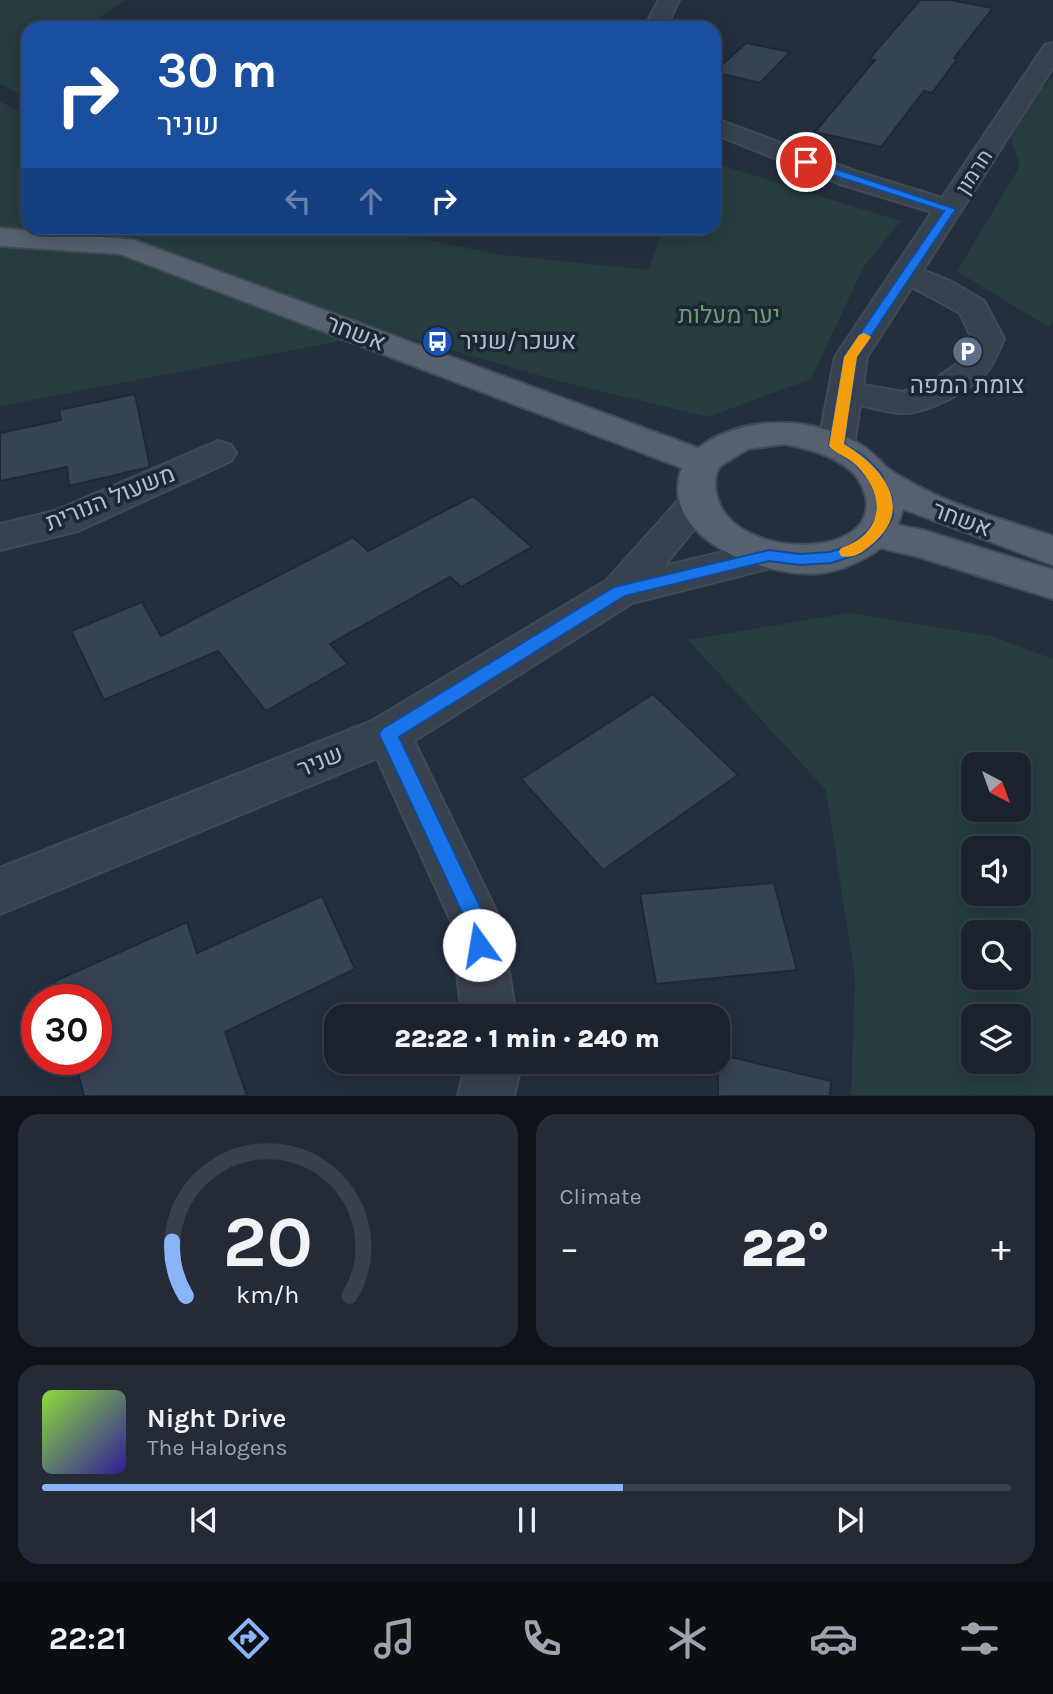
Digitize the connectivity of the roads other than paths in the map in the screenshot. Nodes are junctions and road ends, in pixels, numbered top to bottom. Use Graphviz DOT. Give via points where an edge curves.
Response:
graph roads {
  1 [pos="669,0"];
  2 [pos="658,21"];
  3 [pos="1053,50"];
  4 [pos="721,128"];
  5 [pos="950,209"];
  6 [pos="0,237"];
  7 [pos="907,274"];
  8 [pos="844,392"];
  9 [pos="836,446"];
  10 [pos="218,453"];
  11 [pos="704,463"];
  12 [pos="876,477"];
  13 [pos="699,501"];
  14 [pos="875,534"];
  15 [pos="0,537"];
  16 [pos="1053,551"];
  17 [pos="769,555"];
  18 [pos="1053,585"];
  19 [pos="620,591"];
  20 [pos="388,734"];
  21 [pos="0,891"];
  22 [pos="487,1004"];
  23 [pos="491,1074"];
  24 [pos="486,1096"];
  1 -- 2 [label="street"];
  3 -- 5 [label="street, חרמון"];
  4 -- 5 [label="street" via="849,178"];
  5 -- 7 [label="street, חרמון"];
  6 -- 11 [label="main road, אשחר" via="124,246"];
  7 -- 8 [label="street, חרמון" via="851,357"];
  7 -- 8 [label="street" via="972,308 988,339 974,367 942,390 905,403"];
  8 -- 9 [label="street, חרמון"];
  9 -- 11 [label="main road" via="812,437 760,434 717,449"];
  9 -- 12 [label="main road" via="859,459"];
  10 -- 15 [label="street, משעול הנורית" via="65,522"];
  11 -- 13 [label="main road" via="696,483"];
  12 -- 14 [label="main road" via="885,497 885,517"];
  12 -- 16 [label="main road, אשחר" via="923,504"];
  13 -- 17 [label="main road" via="714,525 739,543"];
  13 -- 19 [label="street, שניר"];
  14 -- 17 [label="main road" via="856,549 831,557"];
  14 -- 18 [label="main road, אשחר" via="923,544"];
  17 -- 19 [label="street, שניר"];
  19 -- 20 [label="street, שניר"];
  20 -- 21 [label="street, שניר"];
  20 -- 22 [label="street" via="476,921"];
  23 -- 24 [label="street"];
}
